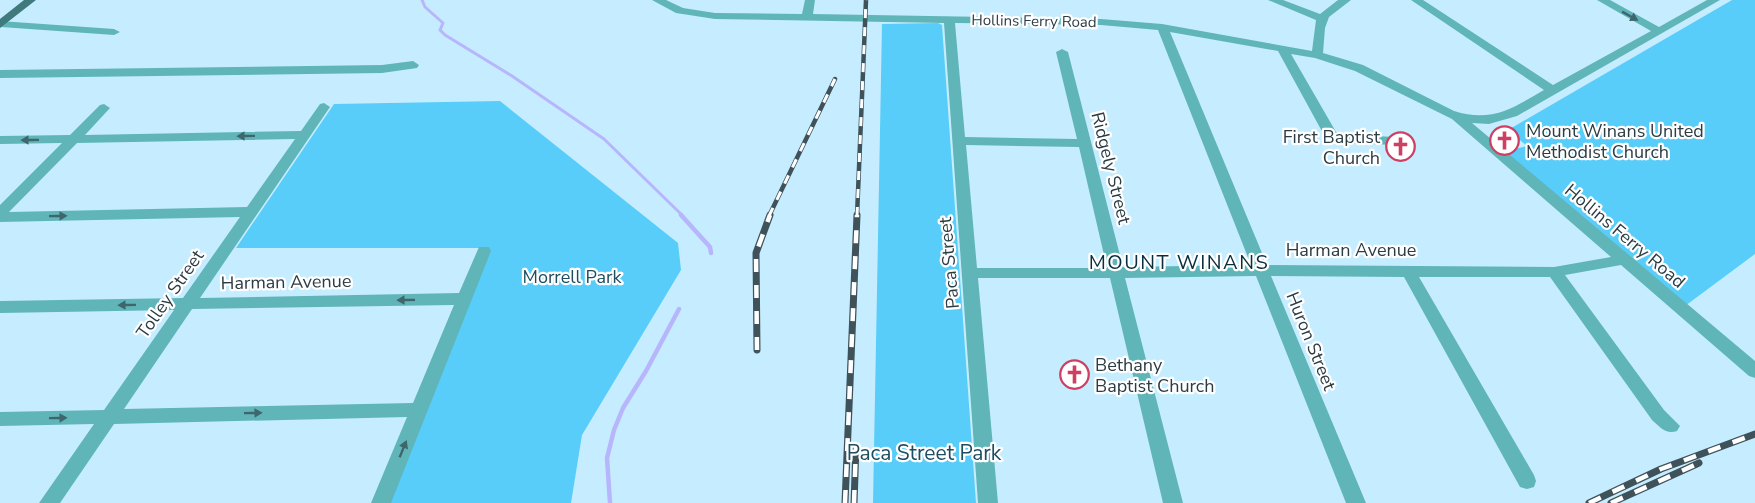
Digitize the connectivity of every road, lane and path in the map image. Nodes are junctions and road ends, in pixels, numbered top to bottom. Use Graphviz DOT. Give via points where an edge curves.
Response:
graph roads {
  1 [pos="31,0"];
  2 [pos="810,0"];
  3 [pos="1273,0"];
  4 [pos="1346,0"];
  5 [pos="1416,0"];
  6 [pos="1602,0"];
  7 [pos="1715,0"];
  8 [pos="666,2"];
  9 [pos="807,17"];
  10 [pos="1320,18"];
  11 [pos="949,19"];
  12 [pos="1,25"];
  13 [pos="1162,27"];
  14 [pos="114,32"];
  15 [pos="1659,32"];
  16 [pos="1281,47"];
  17 [pos="1062,52"];
  18 [pos="1317,55"];
  19 [pos="413,65"];
  20 [pos="0,74"];
  21 [pos="1404,90"];
  22 [pos="1552,90"];
  23 [pos="324,107"];
  24 [pos="104,108"];
  25 [pos="1465,121"];
  26 [pos="304,135"];
  27 [pos="73,139"];
  28 [pos="0,140"];
  29 [pos="959,141"];
  30 [pos="1398,141"];
  31 [pos="1084,143"];
  32 [pos="251,212"];
  33 [pos="0,215"];
  34 [pos="483,251"];
  35 [pos="1623,260"];
  36 [pos="1261,270"];
  37 [pos="1408,270"];
  38 [pos="1554,272"];
  39 [pos="969,273"];
  40 [pos="1116,273"];
  41 [pos="464,298"];
  42 [pos="187,304"];
  43 [pos="0,307"];
  44 [pos="1755,371"];
  45 [pos="419,410"];
  46 [pos="108,417"];
  47 [pos="0,419"];
  48 [pos="1671,426"];
  49 [pos="1527,481"];
  50 [pos="49,503"];
  51 [pos="381,503"];
  52 [pos="988,503"];
  53 [pos="1173,503"];
  54 [pos="1356,503"];
  1 -- 12 [label="main road"];
  2 -- 9 [label="street"];
  3 -- 10 [label="street"];
  4 -- 10 [label="street"];
  5 -- 22 [label="street"];
  6 -- 15 [label="street, one-way"];
  7 -- 15 [label="street"];
  8 -- 9 [label="street, Hollins Ferry Road" via="680,11 701,15"];
  9 -- 11 [label="street, Hollins Ferry Road"];
  10 -- 18 [label="street"];
  11 -- 13 [label="street, Hollins Ferry Road"];
  11 -- 29 [label="street, Paca Street"];
  12 -- 14 [label="street"];
  13 -- 16 [label="street, Hollins Ferry Road"];
  13 -- 36 [label="street, Huron Street"];
  15 -- 22 [label="street"];
  16 -- 18 [label="street, Hollins Ferry Road"];
  16 -- 30 [label="street" via="1335,138"];
  17 -- 31 [label="street, Ridgely Street"];
  18 -- 21 [label="street, Hollins Ferry Road" via="1359,68"];
  19 -- 20 [label="street" via="382,69"];
  21 -- 25 [label="street, Hollins Ferry Road"];
  21 -- 25 [label="street, Hollins Ferry Road" via="1410,98 1447,120"];
  22 -- 25 [label="street" via="1492,128"];
  23 -- 26 [label="street, Tolley Street"];
  24 -- 27 [label="street"];
  25 -- 35 [label="street, Hollins Ferry Road"];
  26 -- 27 [label="street, one-way"];
  26 -- 32 [label="street, Tolley Street"];
  27 -- 28 [label="street, one-way"];
  27 -- 33 [label="street"];
  29 -- 31 [label="street"];
  29 -- 39 [label="street, Paca Street"];
  31 -- 40 [label="street, Ridgely Street"];
  33 -- 32 [label="street, one-way"];
  32 -- 42 [label="street, Tolley Street"];
  34 -- 41 [label="street"];
  35 -- 38 [label="street, Harman Avenue"];
  35 -- 44 [label="street, Hollins Ferry Road"];
  36 -- 37 [label="street, Harman Avenue"];
  36 -- 40 [label="street, Harman Avenue"];
  36 -- 54 [label="street, Huron Street"];
  37 -- 38 [label="street, Harman Avenue"];
  37 -- 49 [label="street"];
  38 -- 48 [label="street" via="1658,415"];
  39 -- 40 [label="street, Harman Avenue"];
  39 -- 52 [label="street, Paca Street"];
  40 -- 53 [label="street, Ridgely Street"];
  41 -- 42 [label="street, Harman Avenue, one-way"];
  41 -- 45 [label="street"];
  42 -- 43 [label="street, Harman Avenue, one-way"];
  42 -- 46 [label="street, Tolley Street"];
  46 -- 45 [label="street, one-way"];
  51 -- 45 [label="street, one-way"];
  47 -- 46 [label="street, one-way"];
  46 -- 50 [label="street, Tolley Street"];
}
